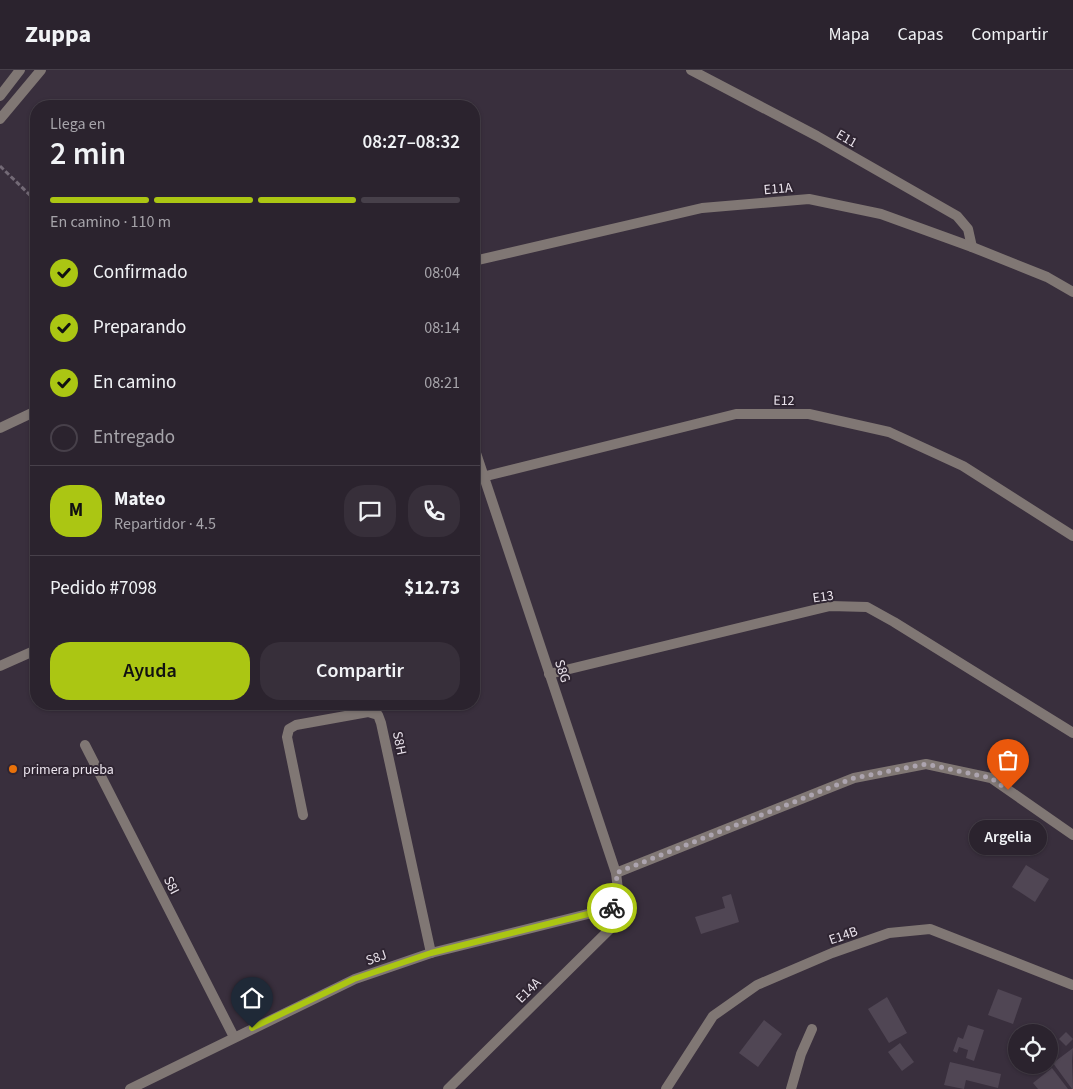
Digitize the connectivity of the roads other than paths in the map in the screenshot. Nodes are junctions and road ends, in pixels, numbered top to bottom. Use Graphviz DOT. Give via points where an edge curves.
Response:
graph roads {
  1 [pos="20,70"];
  2 [pos="41,70"];
  3 [pos="691,70"];
  4 [pos="0,96"];
  5 [pos="0,119"];
  6 [pos="972,247"];
  7 [pos="480,260"];
  8 [pos="1073,292"];
  9 [pos="30,414"];
  10 [pos="0,428"];
  11 [pos="480,477"];
  12 [pos="480,480"];
  13 [pos="1073,536"];
  14 [pos="30,653"];
  15 [pos="0,666"];
  16 [pos="549,674"];
  17 [pos="1073,733"];
  18 [pos="85,746"];
  19 [pos="302,815"];
  20 [pos="1073,835"];
  21 [pos="616,873"];
  22 [pos="620,906"];
  23 [pos="431,953"];
  24 [pos="1073,985"];
  25 [pos="812,1029"];
  26 [pos="234,1037"];
  27 [pos="130,1089"];
  28 [pos="448,1089"];
  29 [pos="666,1089"];
  30 [pos="792,1089"];
  1 -- 4 [label="street"];
  2 -- 5 [label="street"];
  3 -- 6 [label="street, E11" via="817,136 957,216 968,229"];
  6 -- 7 [label="street, E11A" via="881,214 809,199 702,208"];
  6 -- 8 [label="street, E11A" via="1047,277"];
  9 -- 10 [label="street"];
  11 -- 13 [label="street, E12" via="736,414 808,414 889,432 963,466"];
  12 -- 16 [label="street, S8G"];
  14 -- 15 [label="street"];
  16 -- 17 [label="street, E13" via="830,606 867,607"];
  16 -- 21 [label="street, S8G"];
  18 -- 26 [label="street, S8I"];
  19 -- 23 [label="street, S8H" via="287,738 289,729 368,712 378,715"];
  20 -- 21 [label="street" via="991,778 926,764 854,778"];
  21 -- 22 [label="street, S8G"];
  22 -- 23 [label="street, S8J"];
  22 -- 28 [label="street, E14A" via="610,929"];
  23 -- 26 [label="street, S8J" via="354,979"];
  24 -- 29 [label="street, E14B" via="930,929 889,933 757,985 713,1016"];
  25 -- 30 [label="street" via="801,1054"];
  26 -- 27 [label="street, S8J"];
}
